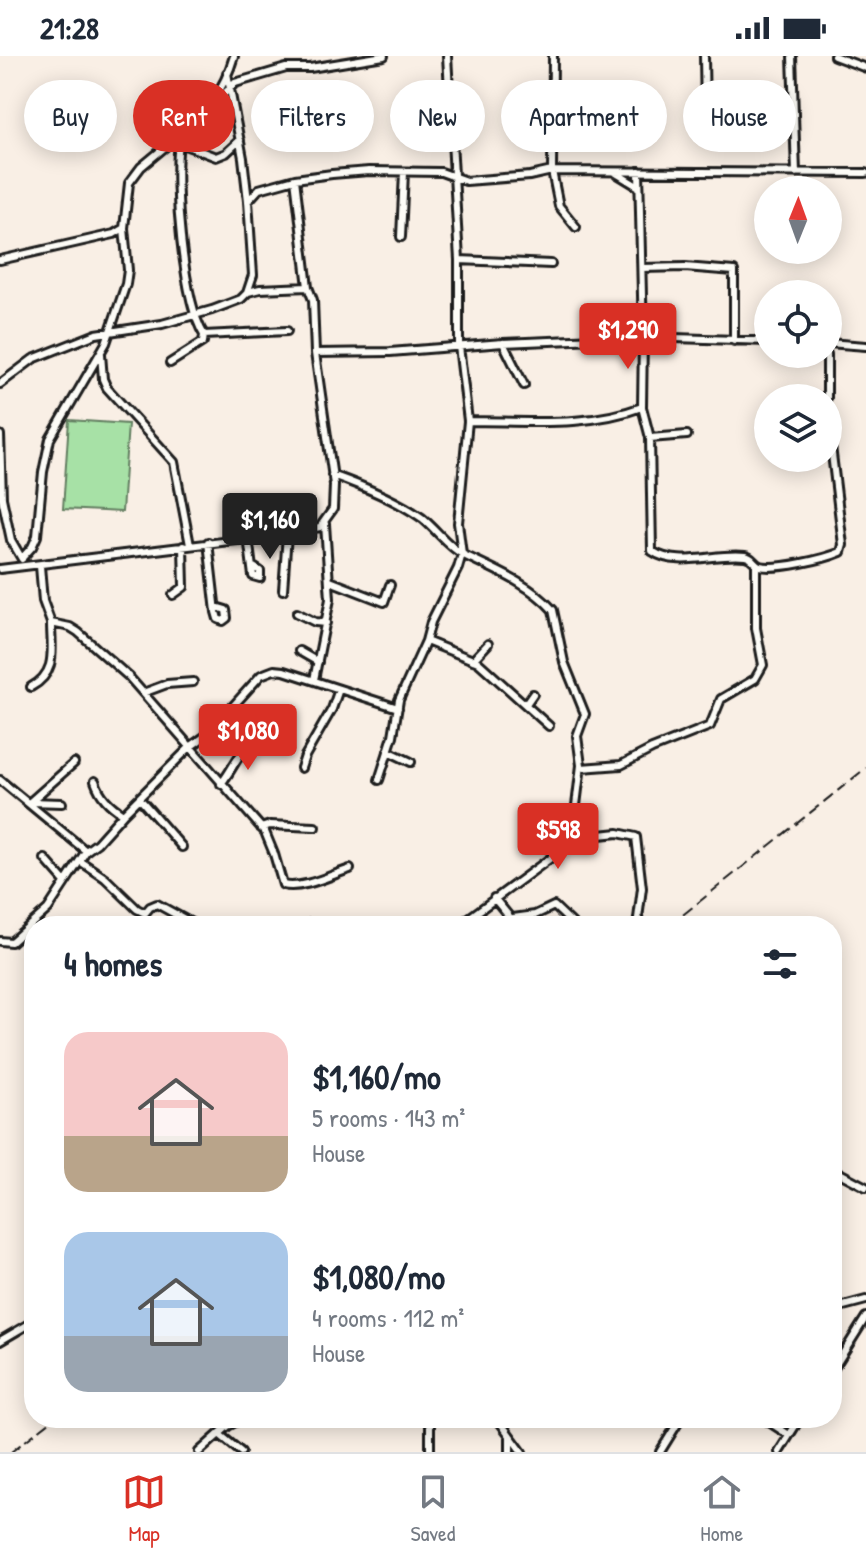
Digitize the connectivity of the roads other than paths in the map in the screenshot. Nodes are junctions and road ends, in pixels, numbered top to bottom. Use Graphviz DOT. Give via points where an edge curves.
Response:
graph roads {
  1 [pos="234,56"];
  2 [pos="384,56"];
  3 [pos="447,56"];
  4 [pos="553,56"];
  5 [pos="704,56"];
  6 [pos="792,56"];
  7 [pos="834,56"];
  8 [pos="366,58"];
  9 [pos="866,68"];
  10 [pos="227,73"];
  11 [pos="224,80"];
  12 [pos="228,80"];
  13 [pos="553,80"];
  14 [pos="704,80"];
  15 [pos="235,83"];
  16 [pos="235,115"];
  17 [pos="240,140"];
  18 [pos="235,145"];
  19 [pos="161,152"];
  20 [pos="177,152"];
  21 [pos="205,152"];
  22 [pos="227,152"];
  23 [pos="552,152"];
  24 [pos="552,171"];
  25 [pos="639,171"];
  26 [pos="404,172"];
  27 [pos="613,172"];
  28 [pos="796,173"];
  29 [pos="866,173"];
  30 [pos="454,178"];
  31 [pos="295,179"];
  32 [pos="246,183"];
  33 [pos="639,187"];
  34 [pos="259,189"];
  35 [pos="248,201"];
  36 [pos="576,227"];
  37 [pos="124,228"];
  38 [pos="401,237"];
  39 [pos="0,260"];
  40 [pos="459,260"];
  41 [pos="551,264"];
  42 [pos="642,268"];
  43 [pos="253,279"];
  44 [pos="308,287"];
  45 [pos="260,289"];
  46 [pos="247,293"];
  47 [pos="191,298"];
  48 [pos="196,315"];
  49 [pos="181,319"];
  50 [pos="287,331"];
  51 [pos="108,332"];
  52 [pos="204,335"];
  53 [pos="643,337"];
  54 [pos="734,341"];
  55 [pos="754,341"];
  56 [pos="503,343"];
  57 [pos="842,344"];
  58 [pos="459,346"];
  59 [pos="866,346"];
  60 [pos="101,351"];
  61 [pos="315,353"];
  62 [pos="170,363"];
  63 [pos="0,384"];
  64 [pos="524,385"];
  65 [pos="642,407"];
  66 [pos="468,421"];
  67 [pos="0,435"];
  68 [pos="687,435"];
  69 [pos="650,438"];
  70 [pos="833,472"];
  71 [pos="332,475"];
  72 [pos="325,524"];
  73 [pos="287,534"];
  74 [pos="248,537"];
  75 [pos="208,542"];
  76 [pos="186,546"];
  77 [pos="462,554"];
  78 [pos="22,562"];
  79 [pos="756,564"];
  80 [pos="40,566"];
  81 [pos="252,566"];
  82 [pos="0,569"];
  83 [pos="330,581"];
  84 [pos="390,585"];
  85 [pos="283,590"];
  86 [pos="173,595"];
  87 [pos="216,607"];
  88 [pos="297,613"];
  89 [pos="51,623"];
  90 [pos="326,623"];
  91 [pos="426,641"];
  92 [pos="488,644"];
  93 [pos="299,651"];
  94 [pos="473,660"];
  95 [pos="318,662"];
  96 [pos="314,680"];
  97 [pos="193,682"];
  98 [pos="31,687"];
  99 [pos="339,689"];
  100 [pos="143,693"];
  101 [pos="533,694"];
  102 [pos="526,704"];
  103 [pos="398,708"];
  104 [pos="549,726"];
  105 [pos="252,741"];
  106 [pos="190,747"];
  107 [pos="388,751"];
  108 [pos="411,762"];
  109 [pos="74,763"];
  110 [pos="301,768"];
  111 [pos="581,768"];
  112 [pos="0,780"];
  113 [pos="379,780"];
  114 [pos="95,781"];
  115 [pos="221,784"];
  116 [pos="140,799"];
  117 [pos="30,802"];
  118 [pos="62,803"];
  119 [pos="123,814"];
  120 [pos="315,827"];
  121 [pos="261,828"];
  122 [pos="572,838"];
  123 [pos="182,847"];
  124 [pos="86,851"];
  125 [pos="45,859"];
  126 [pos="80,861"];
  127 [pos="350,869"];
  128 [pos="65,882"];
  129 [pos="494,898"];
  130 [pos="40,916"];
  131 [pos="179,916"];
  132 [pos="471,916"];
  133 [pos="511,916"];
  134 [pos="528,916"];
  135 [pos="564,916"];
  136 [pos="638,916"];
  137 [pos="24,930"];
  138 [pos="0,941"];
  139 [pos="842,1174"];
  140 [pos="866,1187"];
  141 [pos="866,1300"];
  142 [pos="842,1306"];
  143 [pos="866,1317"];
  144 [pos="24,1327"];
  145 [pos="0,1341"];
  146 [pos="842,1355"];
  147 [pos="228,1428"];
  148 [pos="430,1428"];
  149 [pos="505,1428"];
  150 [pos="675,1428"];
  151 [pos="778,1428"];
  152 [pos="794,1428"];
  153 [pos="219,1434"];
  154 [pos="510,1435"];
  155 [pos="789,1435"];
  156 [pos="199,1452"];
  157 [pos="241,1452"];
  158 [pos="430,1452"];
  159 [pos="510,1452"];
  160 [pos="522,1452"];
  161 [pos="660,1452"];
  162 [pos="779,1452"];
  1 -- 10 [label="street"];
  2 -- 8 [label="street"];
  3 -- 30 [label="street"];
  4 -- 13 [label="street"];
  5 -- 14 [label="street"];
  6 -- 28 [label="street"];
  7 -- 9 [label="street"];
  8 -- 15 [label="street" via="286,68"];
  10 -- 11 [label="street"];
  10 -- 12 [label="street"];
  16 -- 17 [label="street"];
  17 -- 18 [label="street"];
  17 -- 32 [label="street"];
  19 -- 37 [label="street" via="132,178"];
  20 -- 47 [label="street"];
  21 -- 22 [label="street" via="216,157"];
  23 -- 24 [label="street"];
  24 -- 27 [label="street"];
  24 -- 30 [label="street" via="515,178"];
  24 -- 36 [label="street" via="559,206"];
  25 -- 27 [label="street"];
  25 -- 28 [label="street"];
  25 -- 33 [label="street"];
  26 -- 30 [label="street" via="441,172"];
  26 -- 31 [label="street"];
  26 -- 38 [label="street"];
  27 -- 33 [label="street"];
  28 -- 29 [label="street"];
  30 -- 40 [label="street"];
  31 -- 34 [label="street"];
  31 -- 44 [label="street"];
  32 -- 34 [label="street"];
  32 -- 35 [label="street"];
  33 -- 42 [label="street"];
  34 -- 35 [label="street"];
  35 -- 43 [label="street"];
  37 -- 39 [label="street"];
  37 -- 51 [label="street" via="128,275"];
  40 -- 41 [label="street"];
  40 -- 58 [label="street"];
  42 -- 53 [label="street"];
  42 -- 54 [label="street" via="734,271"];
  43 -- 45 [label="street"];
  43 -- 46 [label="street"];
  44 -- 45 [label="street"];
  44 -- 61 [label="street"];
  45 -- 46 [label="street"];
  46 -- 48 [label="street"];
  47 -- 48 [label="street"];
  47 -- 49 [label="street"];
  48 -- 49 [label="street"];
  48 -- 52 [label="street"];
  49 -- 51 [label="street"];
  50 -- 52 [label="street"];
  51 -- 60 [label="street"];
  51 -- 63 [label="street" via="41,355"];
  52 -- 62 [label="street" via="203,342"];
  53 -- 54 [label="street"];
  53 -- 56 [label="street"];
  53 -- 65 [label="street"];
  54 -- 55 [label="street"];
  56 -- 58 [label="street"];
  56 -- 64 [label="street"];
  57 -- 59 [label="street"];
  58 -- 61 [label="street"];
  58 -- 66 [label="street"];
  60 -- 76 [label="street" via="107,388 174,462"];
  60 -- 78 [label="street" via="50,439 37,536"];
  61 -- 71 [label="street"];
  65 -- 66 [label="street" via="557,424"];
  65 -- 69 [label="street"];
  66 -- 77 [label="street" via="458,514"];
  67 -- 78 [label="street" via="2,498"];
  68 -- 69 [label="street"];
  69 -- 79 [label="street" via="652,551 677,558 746,556"];
  70 -- 79 [label="street" via="842,550 807,561"];
  71 -- 72 [label="street" via="333,509"];
  71 -- 77 [label="street" via="415,514"];
  72 -- 73 [label="street"];
  72 -- 83 [label="street"];
  73 -- 74 [label="street"];
  73 -- 85 [label="street"];
  74 -- 75 [label="street"];
  74 -- 81 [label="street"];
  75 -- 76 [label="street"];
  75 -- 87 [label="street"];
  76 -- 80 [label="street"];
  76 -- 86 [label="street" via="184,587"];
  77 -- 91 [label="street"];
  77 -- 111 [label="street" via="527,588 553,610 564,662 585,714 577,736"];
  78 -- 80 [label="street"];
  78 -- 82 [label="street"];
  79 -- 111 [label="street" via="756,628 763,665 755,679 721,699 710,726 621,765"];
  80 -- 89 [label="street"];
  83 -- 84 [label="street" via="384,602"];
  83 -- 90 [label="street"];
  88 -- 90 [label="street"];
  89 -- 98 [label="street" via="49,673"];
  89 -- 100 [label="street" via="78,632"];
  90 -- 95 [label="street"];
  91 -- 94 [label="street"];
  91 -- 103 [label="street"];
  92 -- 94 [label="street"];
  93 -- 95 [label="street"];
  94 -- 102 [label="street"];
  95 -- 96 [label="street"];
  96 -- 99 [label="street"];
  96 -- 106 [label="street" via="274,670 261,675"];
  97 -- 100 [label="street"];
  99 -- 103 [label="street"];
  99 -- 110 [label="street"];
  100 -- 106 [label="street"];
  101 -- 102 [label="street"];
  102 -- 104 [label="street"];
  103 -- 107 [label="street"];
  105 -- 115 [label="street" via="238,753"];
  106 -- 115 [label="street"];
  106 -- 116 [label="street"];
  107 -- 108 [label="street"];
  107 -- 113 [label="street"];
  109 -- 117 [label="street"];
  111 -- 122 [label="street"];
  112 -- 117 [label="street"];
  114 -- 119 [label="street" via="109,805"];
  115 -- 121 [label="street"];
  116 -- 119 [label="street"];
  116 -- 123 [label="street"];
  117 -- 118 [label="street"];
  117 -- 124 [label="street"];
  119 -- 124 [label="street"];
  120 -- 121 [label="street"];
  121 -- 127 [label="street" via="287,887"];
  122 -- 129 [label="street"];
  122 -- 136 [label="street" via="618,833 636,837 642,888"];
  124 -- 126 [label="street"];
  125 -- 128 [label="street"];
  126 -- 128 [label="street"];
  126 -- 131 [label="street" via="137,909 145,913 157,904"];
  128 -- 130 [label="street"];
  129 -- 132 [label="street"];
  129 -- 133 [label="street"];
  134 -- 135 [label="street" via="554,906"];
  137 -- 138 [label="street" via="11,942"];
  139 -- 140 [label="street"];
  141 -- 142 [label="street"];
  143 -- 146 [label="street"];
  144 -- 145 [label="street"];
  147 -- 153 [label="street"];
  148 -- 158 [label="street"];
  149 -- 154 [label="street"];
  150 -- 161 [label="street"];
  151 -- 155 [label="street"];
  152 -- 155 [label="street"];
  153 -- 156 [label="street"];
  153 -- 157 [label="street"];
  154 -- 159 [label="street"];
  154 -- 160 [label="street"];
  155 -- 162 [label="street"];
}
